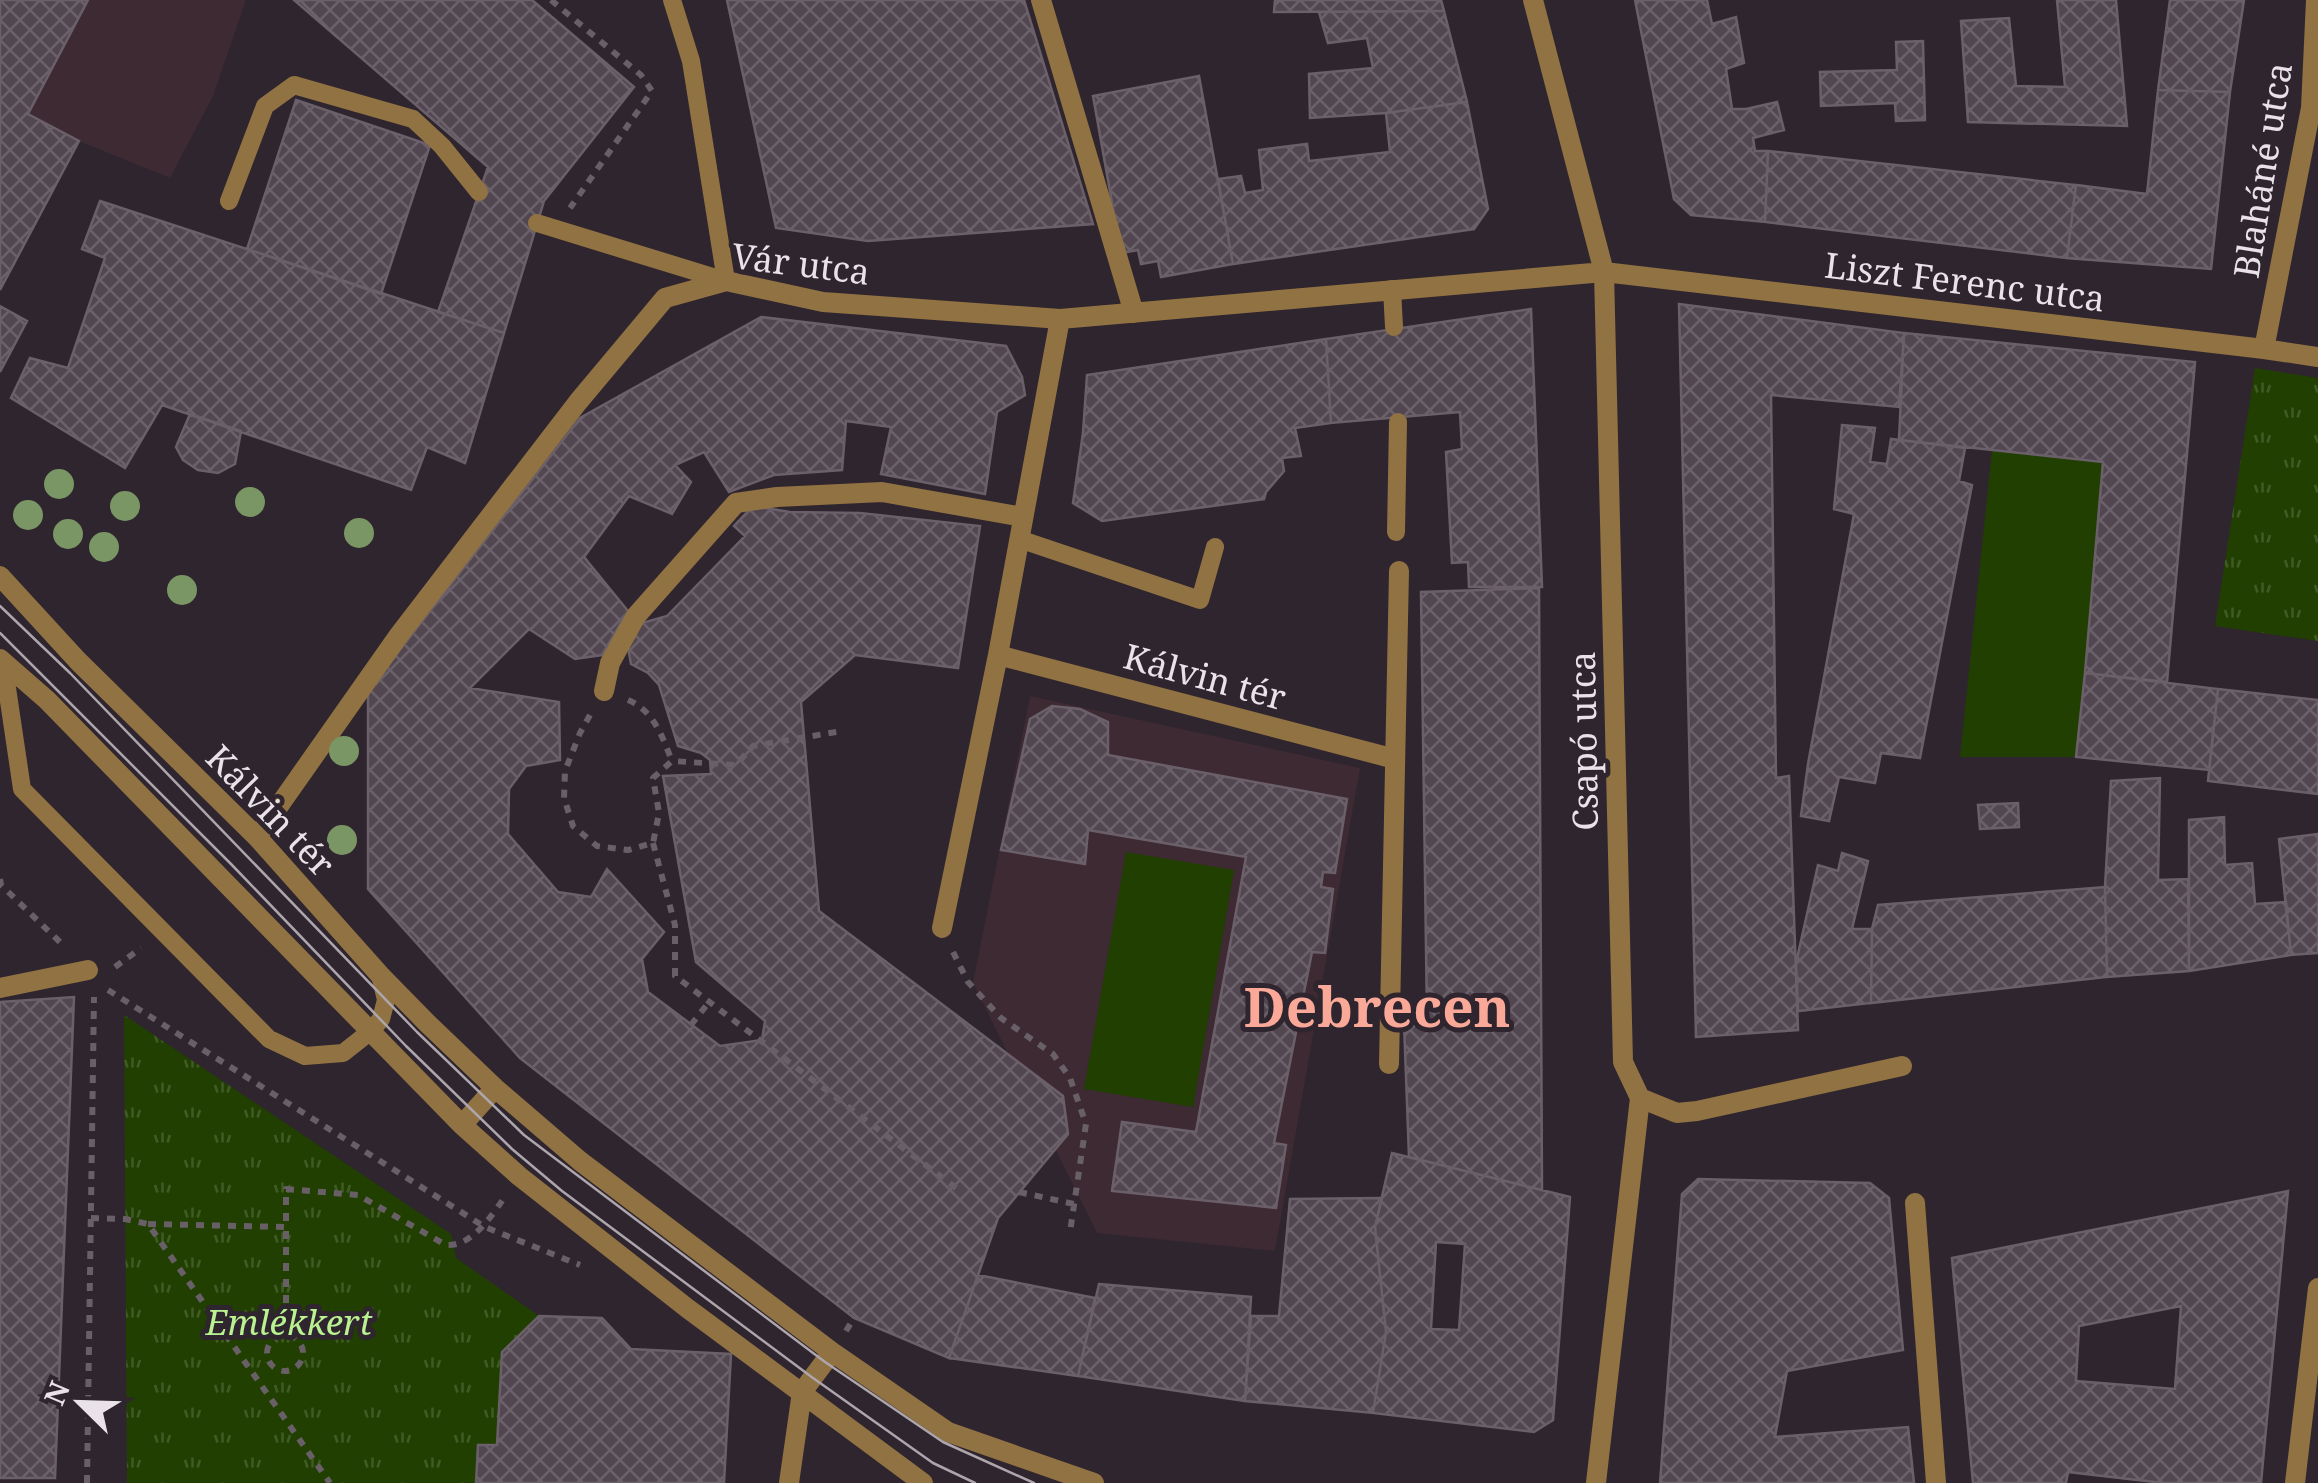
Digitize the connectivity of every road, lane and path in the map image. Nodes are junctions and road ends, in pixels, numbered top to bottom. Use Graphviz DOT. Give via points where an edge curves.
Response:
graph roads {
  1 [pos="551,0"];
  2 [pos="672,0"];
  3 [pos="1041,0"];
  4 [pos="1534,0"];
  5 [pos="2316,0"];
  6 [pos="480,192"];
  7 [pos="228,200"];
  8 [pos="546,226"];
  9 [pos="1604,272"];
  10 [pos="726,281"];
  11 [pos="1392,289"];
  12 [pos="1134,312"];
  13 [pos="1060,319"];
  14 [pos="1394,326"];
  15 [pos="2264,349"];
  16 [pos="2318,357"];
  17 [pos="1398,422"];
  18 [pos="1022,517"];
  19 [pos="1396,532"];
  20 [pos="1019,539"];
  21 [pos="1215,547"];
  22 [pos="1398,571"];
  23 [pos="0,576"];
  24 [pos="998,655"];
  25 [pos="1,660"];
  26 [pos="604,691"];
  27 [pos="842,731"];
  28 [pos="1395,759"];
  29 [pos="672,761"];
  30 [pos="257,838"];
  31 [pos="653,843"];
  32 [pos="0,879"];
  33 [pos="942,928"];
  34 [pos="162,932"];
  35 [pos="98,971"];
  36 [pos="380,975"];
  37 [pos="0,988"];
  38 [pos="709,1002"];
  39 [pos="691,1025"];
  40 [pos="371,1032"];
  41 [pos="1389,1064"];
  42 [pos="1902,1066"];
  43 [pos="495,1088"];
  44 [pos="1640,1098"];
  45 [pos="462,1125"];
  46 [pos="519,1176"];
  47 [pos="956,1188"];
  48 [pos="1019,1192"];
  49 [pos="1915,1202"];
  50 [pos="1074,1204"];
  51 [pos="91,1218"];
  52 [pos="148,1224"];
  53 [pos="485,1226"];
  54 [pos="286,1227"];
  55 [pos="1070,1232"];
  56 [pos="596,1271"];
  57 [pos="2317,1302"];
  58 [pos="286,1335"];
  59 [pos="832,1352"];
  60 [pos="802,1392"];
  61 [pos="87,1483"];
  62 [pos="330,1483"];
  63 [pos="789,1483"];
  64 [pos="922,1483"];
  65 [pos="1094,1483"];
  66 [pos="1596,1483"];
  67 [pos="1936,1483"];
  68 [pos="2296,1483"];
  1 -- 8 [label="path" via="641,75 652,92"];
  2 -- 10 [label="lane" via="690,61"];
  3 -- 12 [label="street"];
  4 -- 9 [label="street, Csapó utca"];
  5 -- 15 [label="street, Blaháné utca" via="2311,108"];
  6 -- 7 [label="lane" via="412,120 294,85 265,106"];
  8 -- 10 [label="lane"];
  9 -- 11 [label="street, Vár utca"];
  9 -- 15 [label="street, Liszt Ferenc utca"];
  9 -- 44 [label="street, Csapó utca" via="1623,1062"];
  10 -- 13 [label="street, Vár utca" via="823,302"];
  10 -- 30 [label="street, Vár utca" via="665,298 399,635"];
  11 -- 12 [label="street, Vár utca"];
  11 -- 14 [label="lane"];
  12 -- 13 [label="street, Vár utca"];
  13 -- 18 [label="street"];
  15 -- 16 [label="street, Liszt Ferenc utca"];
  17 -- 19 [label="lane"];
  18 -- 20 [label="street"];
  18 -- 26 [label="street" via="882,492 736,503 636,616 610,662"];
  20 -- 21 [label="lane" via="1200,600"];
  20 -- 24 [label="street"];
  22 -- 28 [label="street"];
  23 -- 30 [label="street, Kálvin tér"];
  24 -- 28 [label="street, Kálvin tér"];
  24 -- 33 [label="street"];
  25 -- 34 [label="lane" via="22,789"];
  25 -- 40 [label="street"];
  26 -- 29 [label="path" via="640,705 659,727"];
  26 -- 31 [label="path" via="564,771 572,826 597,846 628,850"];
  27 -- 29 [label="path" via="754,746 736,765"];
  28 -- 41 [label="street"];
  29 -- 31 [label="path" via="653,778 659,813"];
  30 -- 36 [label="street, Kálvin tér"];
  31 -- 38 [label="path" via="675,925 675,976"];
  32 -- 35 [label="path"];
  33 -- 50 [label="path" via="968,982 1002,1018 1054,1054 1070,1078 1086,1124"];
  34 -- 35 [label="path"];
  34 -- 40 [label="lane" via="268,1040 305,1056 343,1053"];
  35 -- 37 [label="street"];
  36 -- 40 [label="lane" via="386,1000"];
  36 -- 43 [label="street, Kálvin tér"];
  38 -- 39 [label="path"];
  38 -- 47 [label="path"];
  40 -- 45 [label="street"];
  42 -- 44 [label="street" via="1697,1111 1677,1113"];
  43 -- 45 [label="street"];
  43 -- 59 [label="street, Kálvin tér"];
  44 -- 66 [label="street, Csapó utca"];
  45 -- 46 [label="street"];
  46 -- 53 [label="path"];
  46 -- 60 [label="street"];
  48 -- 50 [label="path"];
  49 -- 67 [label="street"];
  50 -- 55 [label="path"];
  51 -- 52 [label="path"];
  51 -- 53 [label="path" via="94,982"];
  51 -- 61 [label="path"];
  52 -- 54 [label="path"];
  52 -- 62 [label="path"];
  53 -- 54 [label="path" via="446,1245 358,1196 286,1189"];
  53 -- 56 [label="path"];
  54 -- 58 [label="path"];
  57 -- 68 [label="street"];
  58 -- 58 [label="path" via="267,1352 284,1370 297,1366 303,1354 298,1340"];
  59 -- 60 [label="street"];
  59 -- 65 [label="street, Kálvin tér" via="948,1432"];
  60 -- 63 [label="street"];
  60 -- 64 [label="street"];
}
